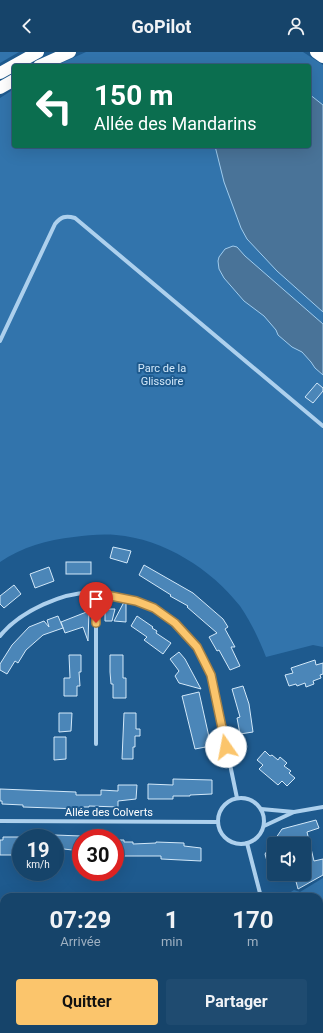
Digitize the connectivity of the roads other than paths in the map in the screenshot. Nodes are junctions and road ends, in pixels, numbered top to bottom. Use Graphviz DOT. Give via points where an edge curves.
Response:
graph roads {
  1 [pos="38,52"];
  2 [pos="70,52"];
  3 [pos="316,52"];
  4 [pos="323,56"];
  5 [pos="16,64"];
  6 [pos="44,64"];
  7 [pos="12,66"];
  8 [pos="0,73"];
  9 [pos="12,81"];
  10 [pos="0,88"];
  11 [pos="0,341"];
  12 [pos="323,426"];
  13 [pos="96,593"];
  14 [pos="0,636"];
  15 [pos="96,744"];
  16 [pos="237,798"];
  17 [pos="323,807"];
  18 [pos="261,809"];
  19 [pos="294,812"];
  20 [pos="0,821"];
  21 [pos="218,822"];
  22 [pos="264,826"];
  23 [pos="247,843"];
  24 [pos="260,893"];
  1 -- 5 [label="highway"];
  2 -- 6 [label="highway"];
  3 -- 4 [label="highway"];
  7 -- 8 [label="highway"];
  9 -- 10 [label="highway"];
  11 -- 12 [label="street" via="55,224 60,218 69,216"];
  13 -- 14 [label="street" via="69,595 41,605 18,618"];
  13 -- 15 [label="street"];
  13 -- 16 [label="street" via="136,601 154,608 175,623 197,647 211,675"];
  16 -- 18 [label="street" via="246,798"];
  16 -- 21 [label="street" via="223,806"];
  17 -- 19 [label="street"];
  18 -- 19 [label="street"];
  18 -- 22 [label="street"];
  19 -- 22 [label="street"];
  20 -- 21 [label="street, Allée des Colverts"];
  21 -- 23 [label="street" via="220,832 227,840 237,844"];
  22 -- 23 [label="street" via="258,837"];
  23 -- 24 [label="street"];
}
